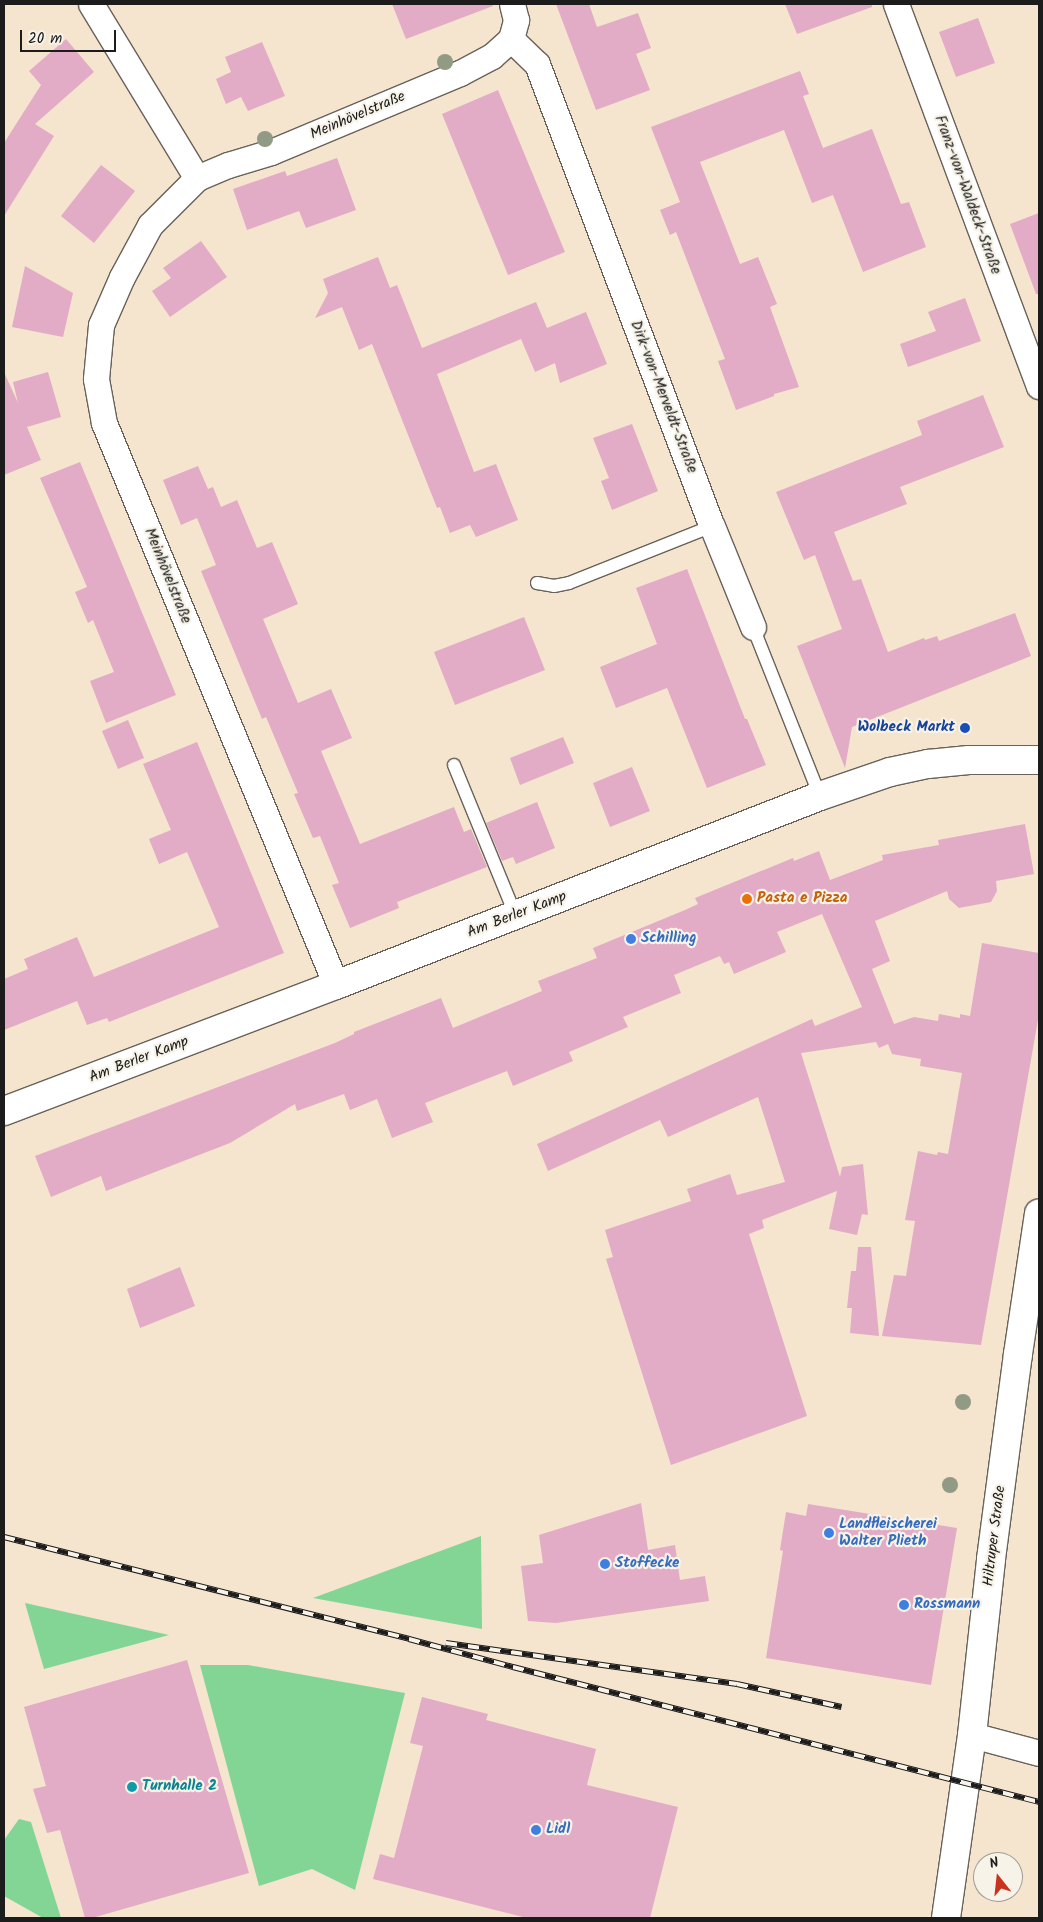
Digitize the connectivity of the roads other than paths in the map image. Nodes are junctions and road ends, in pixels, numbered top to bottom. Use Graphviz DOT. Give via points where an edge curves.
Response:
graph roads {
  1 [pos="91,4"];
  2 [pos="512,4"];
  3 [pos="896,4"];
  4 [pos="511,39"];
  5 [pos="197,178"];
  6 [pos="1039,386"];
  7 [pos="712,526"];
  8 [pos="537,583"];
  9 [pos="753,628"];
  10 [pos="1039,760"];
  11 [pos="454,765"];
  12 [pos="820,796"];
  13 [pos="516,916"];
  14 [pos="336,985"];
  15 [pos="4,1111"];
  16 [pos="1039,1214"];
  17 [pos="972,1735"];
  18 [pos="1039,1753"];
  19 [pos="946,1918"];
  1 -- 5 [label="street"];
  2 -- 4 [label="street" via="516,20"];
  3 -- 6 [label="street, Franz-von-Waldeck-Straße"];
  4 -- 5 [label="street, Meinhövelstraße" via="492,56 460,73 272,152"];
  4 -- 7 [label="street, Dirk-von-Merveldt-Straße" via="537,64"];
  5 -- 14 [label="street, Meinhövelstraße" via="150,225 122,277 102,325 96,379 104,423"];
  7 -- 8 [label="lane" via="570,583 554,586"];
  7 -- 9 [label="street, Dirk-von-Merveldt-Straße"];
  9 -- 12 [label="lane, Dirk-von-Merveldt-Straße"];
  10 -- 12 [label="street, Am Berler Kamp" via="969,760 928,764 890,772"];
  11 -- 13 [label="lane"];
  12 -- 13 [label="street, Am Berler Kamp"];
  13 -- 14 [label="street, Am Berler Kamp"];
  14 -- 15 [label="street, Am Berler Kamp"];
  16 -- 17 [label="street, Hiltruper Straße" via="1017,1360"];
  17 -- 18 [label="street"];
  17 -- 19 [label="street, Hiltruper Straße"];
}
